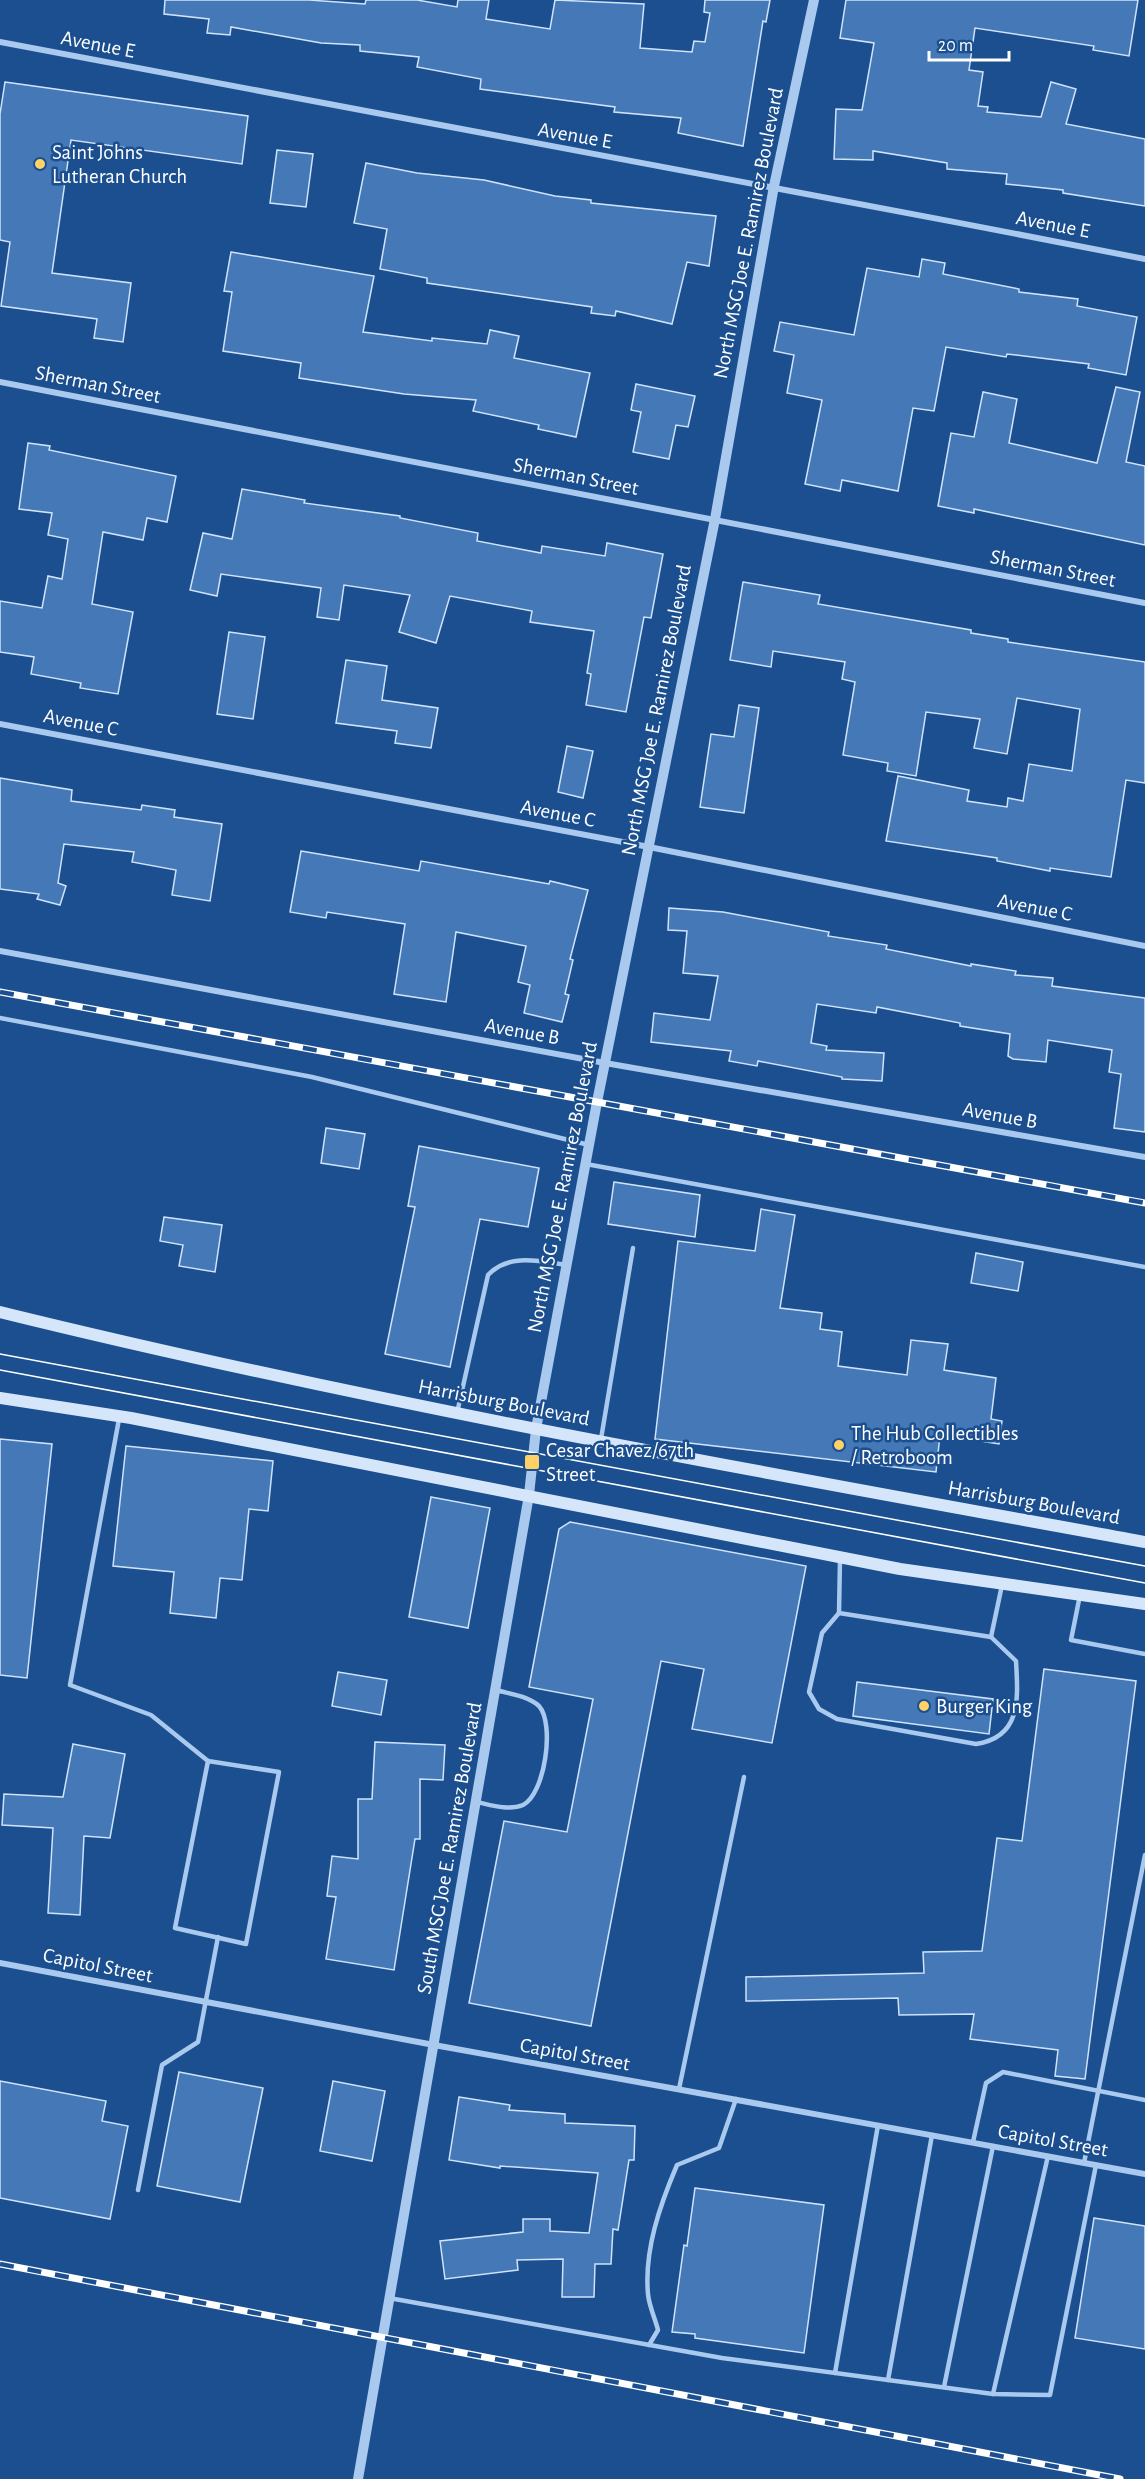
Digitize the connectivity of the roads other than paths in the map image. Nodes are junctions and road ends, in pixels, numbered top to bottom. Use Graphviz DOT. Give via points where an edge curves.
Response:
graph roads {
  1 [pos="814,0"];
  2 [pos="0,42"];
  3 [pos="774,186"];
  4 [pos="1145,259"];
  5 [pos="0,382"];
  6 [pos="715,519"];
  7 [pos="1145,603"];
  8 [pos="0,724"];
  9 [pos="649,847"];
  10 [pos="1145,946"];
  11 [pos="0,951"];
  12 [pos="0,1018"];
  13 [pos="605,1063"];
  14 [pos="590,1145"];
  15 [pos="1145,1157"];
  16 [pos="586,1164"];
  17 [pos="633,1248"];
  18 [pos="567,1264"];
  19 [pos="1145,1268"];
  20 [pos="0,1312"];
  21 [pos="0,1398"];
  22 [pos="457,1413"];
  23 [pos="120,1416"];
  24 [pos="536,1428"];
  25 [pos="601,1442"];
  26 [pos="529,1495"];
  27 [pos="1145,1542"];
  28 [pos="840,1556"];
  29 [pos="1003,1583"];
  30 [pos="1080,1594"];
  31 [pos="1145,1604"];
  32 [pos="839,1613"];
  33 [pos="991,1637"];
  34 [pos="1145,1654"];
  35 [pos="496,1690"];
  36 [pos="208,1761"];
  37 [pos="744,1777"];
  38 [pos="476,1802"];
  39 [pos="1145,1855"];
  40 [pos="218,1937"];
  41 [pos="0,1963"];
  42 [pos="206,2002"];
  43 [pos="434,2045"];
  44 [pos="679,2089"];
  45 [pos="1098,2091"];
  46 [pos="736,2099"];
  47 [pos="1145,2100"];
  48 [pos="878,2125"];
  49 [pos="932,2135"];
  50 [pos="973,2142"];
  51 [pos="993,2146"];
  52 [pos="1048,2156"];
  53 [pos="1084,2163"];
  54 [pos="1096,2165"];
  55 [pos="1145,2174"];
  56 [pos="138,2190"];
  57 [pos="389,2298"];
  58 [pos="649,2345"];
  59 [pos="835,2373"];
  60 [pos="888,2380"];
  61 [pos="944,2388"];
  62 [pos="993,2394"];
  63 [pos="358,2479"];
  1 -- 3 [label="street, North MSG Joe E. Ramirez Boulevard"];
  2 -- 3 [label="street, Avenue E"];
  3 -- 4 [label="street, Avenue E"];
  3 -- 6 [label="street, North MSG Joe E. Ramirez Boulevard"];
  5 -- 6 [label="street, Sherman Street"];
  6 -- 7 [label="street, Sherman Street"];
  6 -- 9 [label="street, North MSG Joe E. Ramirez Boulevard"];
  8 -- 9 [label="street, Avenue C"];
  9 -- 10 [label="street, Avenue C"];
  9 -- 13 [label="street, North MSG Joe E. Ramirez Boulevard"];
  11 -- 13 [label="street, Avenue B"];
  12 -- 14 [label="lane" via="312,1077"];
  13 -- 14 [label="street, North MSG Joe E. Ramirez Boulevard"];
  13 -- 15 [label="street, Avenue B"];
  14 -- 16 [label="street, North MSG Joe E. Ramirez Boulevard"];
  16 -- 18 [label="street, North MSG Joe E. Ramirez Boulevard"];
  16 -- 19 [label="lane"];
  17 -- 25 [label="lane"];
  18 -- 22 [label="lane" via="510,1261 488,1275"];
  18 -- 24 [label="street, North MSG Joe E. Ramirez Boulevard"];
  20 -- 22 [label="main road, Harrisburg Boulevard" via="206,1363"];
  21 -- 23 [label="main road"];
  22 -- 24 [label="main road, Harrisburg Boulevard"];
  23 -- 26 [label="main road"];
  23 -- 36 [label="lane" via="70,1685 152,1714"];
  24 -- 25 [label="main road, Harrisburg Boulevard"];
  24 -- 26 [label="street, South MSG Joe E. Ramirez Boulevard"];
  25 -- 27 [label="main road, Harrisburg Boulevard"];
  26 -- 28 [label="main road"];
  26 -- 35 [label="street, South MSG Joe E. Ramirez Boulevard"];
  28 -- 29 [label="main road" via="900,1569"];
  28 -- 32 [label="lane"];
  29 -- 30 [label="main road"];
  29 -- 33 [label="lane"];
  30 -- 31 [label="main road"];
  30 -- 34 [label="lane" via="1071,1640"];
  32 -- 33 [label="lane"];
  32 -- 33 [label="lane" via="822,1633 811,1681 809,1692 819,1709 837,1719 976,1743 992,1741 1004,1732 1015,1714 1016,1661"];
  35 -- 38 [label="street, South MSG Joe E. Ramirez Boulevard"];
  35 -- 38 [label="lane" via="531,1700 541,1708 549,1731 538,1787 532,1797 510,1808"];
  36 -- 40 [label="lane" via="175,1928"];
  36 -- 40 [label="lane" via="279,1772 246,1944"];
  37 -- 44 [label="lane"];
  38 -- 43 [label="street, South MSG Joe E. Ramirez Boulevard"];
  39 -- 45 [label="lane"];
  40 -- 42 [label="lane"];
  41 -- 42 [label="street, Capitol Street"];
  42 -- 43 [label="street, Capitol Street"];
  42 -- 56 [label="lane" via="198,2042 162,2065"];
  43 -- 44 [label="street, Capitol Street"];
  43 -- 57 [label="street, South MSG Joe E. Ramirez Boulevard"];
  44 -- 46 [label="street, Capitol Street"];
  45 -- 47 [label="lane"];
  45 -- 50 [label="lane" via="1003,2072 986,2084"];
  45 -- 53 [label="lane"];
  46 -- 48 [label="street, Capitol Street"];
  46 -- 58 [label="lane" via="719,2148 677,2165 663,2198 648,2261 648,2296 658,2330"];
  48 -- 49 [label="street, Capitol Street"];
  48 -- 59 [label="lane"];
  49 -- 50 [label="street, Capitol Street"];
  49 -- 60 [label="lane"];
  50 -- 51 [label="street, Capitol Street"];
  51 -- 52 [label="street, Capitol Street"];
  51 -- 61 [label="lane"];
  52 -- 53 [label="street, Capitol Street"];
  52 -- 62 [label="lane"];
  53 -- 54 [label="street, Capitol Street"];
  54 -- 55 [label="street, Capitol Street"];
  54 -- 62 [label="lane" via="1050,2395"];
  57 -- 58 [label="lane"];
  57 -- 63 [label="street, South MSG Joe E. Ramirez Boulevard"];
  58 -- 59 [label="lane"];
  59 -- 60 [label="lane"];
  60 -- 61 [label="lane"];
  61 -- 62 [label="lane"];
}
